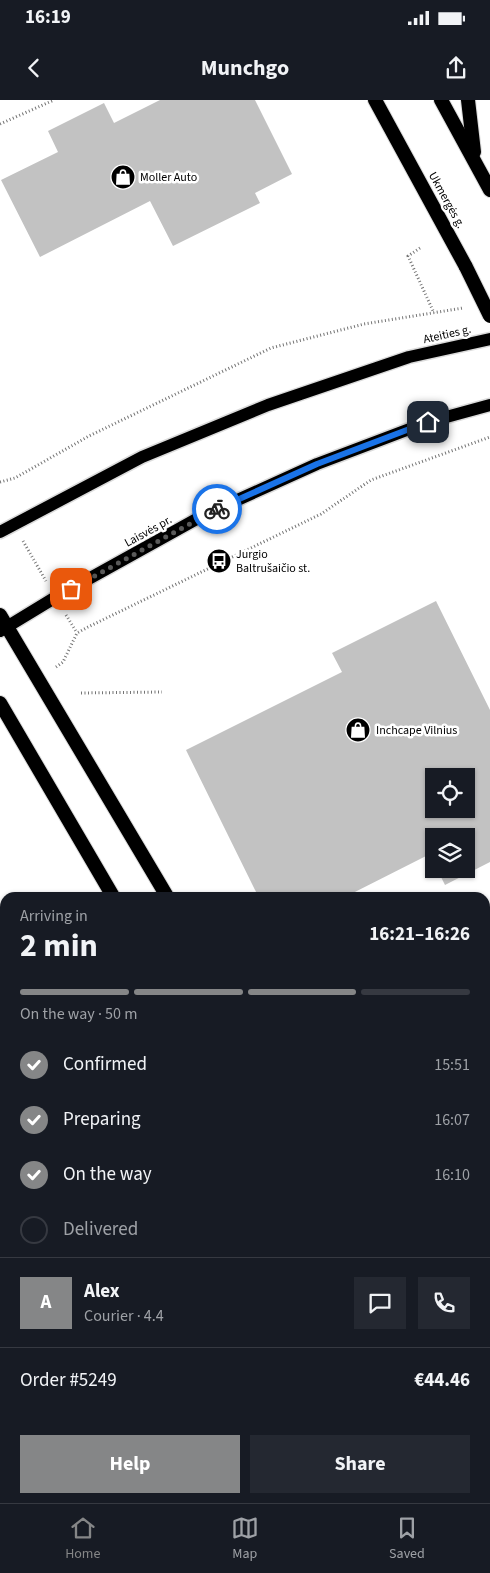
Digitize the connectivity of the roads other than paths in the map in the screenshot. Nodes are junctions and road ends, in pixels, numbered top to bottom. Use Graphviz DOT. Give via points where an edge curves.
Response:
graph roads {
  1 [pos="375,100"];
  2 [pos="441,100"];
  3 [pos="468,100"];
  4 [pos="475,160"];
  5 [pos="490,190"];
  6 [pos="490,316"];
  7 [pos="490,338"];
  8 [pos="490,405"];
  9 [pos="0,532"];
  10 [pos="2,624"];
  11 [pos="0,703"];
  12 [pos="110,892"];
  13 [pos="164,892"];
  1 -- 6 [label="highway, Ukmergės g., bridge"];
  2 -- 4 [label="highway"];
  3 -- 4 [label="highway"];
  4 -- 5 [label="highway"];
  7 -- 9 [label="main road, Ateities g." via="409,357 268,405 142,457"];
  8 -- 10 [label="main road, Laisvės pr." via="428,422 317,464 211,512"];
  10 -- 13 [label="highway"];
  11 -- 12 [label="highway"];
}
